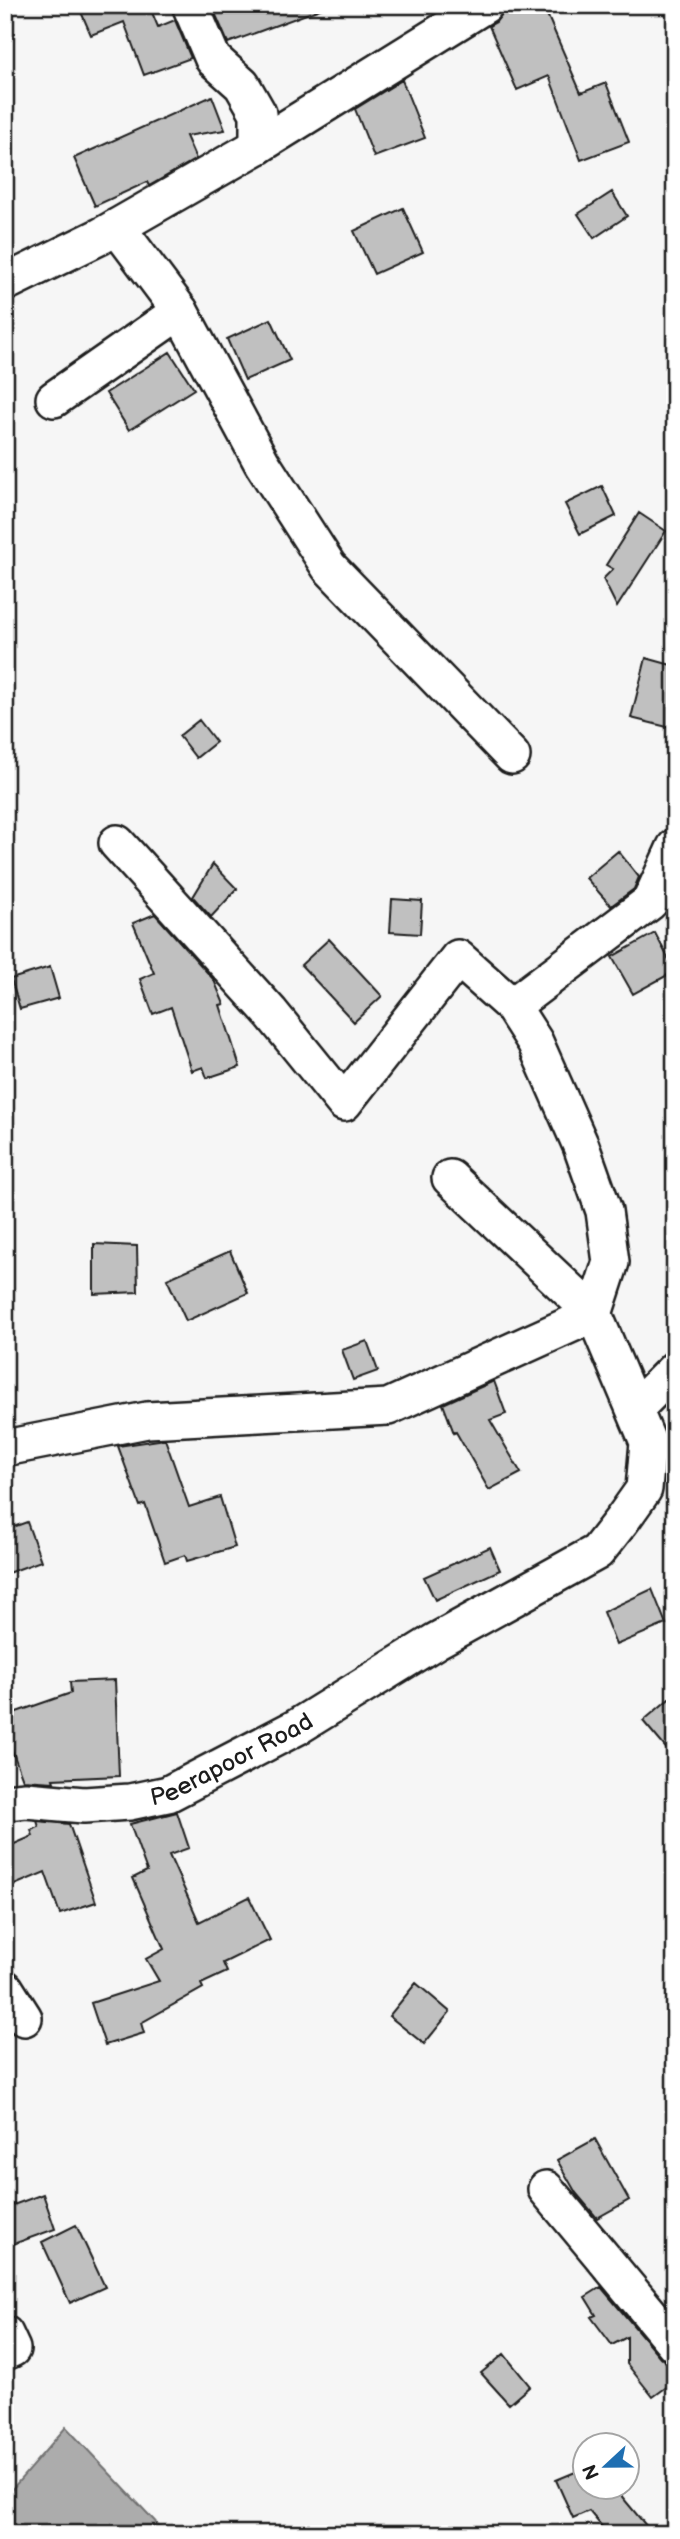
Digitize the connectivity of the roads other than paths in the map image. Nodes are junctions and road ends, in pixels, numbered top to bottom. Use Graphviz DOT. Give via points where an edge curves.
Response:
graph roads {
  1 [pos="190,5"];
  2 [pos="485,5"];
  3 [pos="258,146"];
  4 [pos="117,227"];
  5 [pos="5,283"];
  6 [pos="180,311"];
  7 [pos="54,399"];
  8 [pos="512,756"];
  9 [pos="117,843"];
  10 [pos="675,847"];
  11 [pos="512,1006"];
  12 [pos="450,1178"];
  13 [pos="594,1314"];
  14 [pos="675,1369"];
  15 [pos="636,1408"];
  16 [pos="5,1448"];
  17 [pos="5,1802"];
  18 [pos="5,1988"];
  19 [pos="24,2018"];
  20 [pos="546,2189"];
  21 [pos="5,2334"];
  22 [pos="675,2344"];
  23 [pos="5,2352"];
  1 -- 3 [label="street" via="212,59 242,85 258,113"];
  2 -- 3 [label="street"];
  3 -- 4 [label="street"];
  4 -- 5 [label="street"];
  4 -- 6 [label="street"];
  6 -- 7 [label="street"];
  6 -- 8 [label="street" via="262,463 329,567"];
  9 -- 11 [label="street" via="271,1013 344,1103 458,958"];
  10 -- 11 [label="street" via="650,902"];
  11 -- 13 [label="street" via="535,1042 582,1146 604,1211 611,1262"];
  12 -- 13 [label="street"];
  13 -- 15 [label="street, Peerapoor Road"];
  13 -- 16 [label="street" via="388,1407 147,1420"];
  14 -- 15 [label="street"];
  15 -- 17 [label="street, Peerapoor Road" via="648,1443 644,1489 597,1552 436,1641 297,1727 168,1794 96,1804"];
  18 -- 19 [label="street"];
  20 -- 22 [label="street"];
  21 -- 23 [label="street" via="12,2349"];
}
